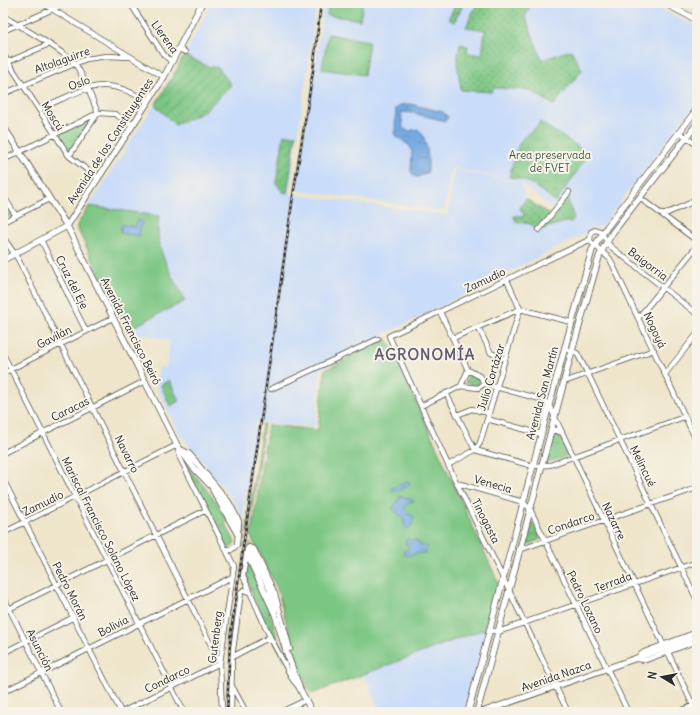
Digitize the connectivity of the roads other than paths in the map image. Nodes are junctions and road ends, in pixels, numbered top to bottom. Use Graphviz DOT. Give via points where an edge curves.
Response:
graph roads {
  1 [pos="42,3"];
  2 [pos="67,3"];
  3 [pos="130,3"];
  4 [pos="202,3"];
  5 [pos="664,3"];
  6 [pos="676,6"];
  7 [pos="53,9"];
  8 [pos="3,16"];
  9 [pos="697,20"];
  10 [pos="18,25"];
  11 [pos="3,31"];
  12 [pos="49,44"];
  13 [pos="179,49"];
  14 [pos="185,52"];
  15 [pos="3,54"];
  16 [pos="131,57"];
  17 [pos="8,62"];
  18 [pos="172,62"];
  19 [pos="75,63"];
  20 [pos="164,77"];
  21 [pos="22,85"];
  22 [pos="88,89"];
  23 [pos="3,94"];
  24 [pos="148,102"];
  25 [pos="39,109"];
  26 [pos="697,109"];
  27 [pos="98,113"];
  28 [pos="697,124"];
  29 [pos="133,125"];
  30 [pos="3,126"];
  31 [pos="679,132"];
  32 [pos="55,135"];
  33 [pos="686,137"];
  34 [pos="697,145"];
  35 [pos="20,152"];
  36 [pos="68,156"];
  37 [pos="3,160"];
  38 [pos="98,178"];
  39 [pos="569,192"];
  40 [pos="3,195"];
  41 [pos="640,198"];
  42 [pos="49,199"];
  43 [pos="697,200"];
  44 [pos="663,215"];
  45 [pos="16,216"];
  46 [pos="3,222"];
  47 [pos="67,226"];
  48 [pos="539,230"];
  49 [pos="602,233"];
  50 [pos="3,237"];
  51 [pos="41,240"];
  52 [pos="589,240"];
  53 [pos="697,241"];
  54 [pos="606,242"];
  55 [pos="594,246"];
  56 [pos="697,246"];
  57 [pos="602,251"];
  58 [pos="617,252"];
  59 [pos="15,254"];
  60 [pos="610,259"];
  61 [pos="3,260"];
  62 [pos="506,280"];
  63 [pos="664,287"];
  64 [pos="520,309"];
  65 [pos="440,312"];
  66 [pos="697,314"];
  67 [pos="639,317"];
  68 [pos="113,318"];
  69 [pos="571,322"];
  70 [pos="478,327"];
  71 [pos="86,331"];
  72 [pos="697,334"];
  73 [pos="389,336"];
  74 [pos="453,338"];
  75 [pos="378,339"];
  76 [pos="61,344"];
  77 [pos="564,348"];
  78 [pos="654,350"];
  79 [pos="572,351"];
  80 [pos="3,354"];
  81 [pos="505,359"];
  82 [pos="11,369"];
  83 [pos="468,370"];
  84 [pos="3,373"];
  85 [pos="588,374"];
  86 [pos="666,374"];
  87 [pos="145,381"];
  88 [pos="564,382"];
  89 [pos="484,384"];
  90 [pos="461,386"];
  91 [pos="497,387"];
  92 [pos="271,389"];
  93 [pos="446,393"];
  94 [pos="549,405"];
  95 [pos="421,406"];
  96 [pos="93,407"];
  97 [pos="489,414"];
  98 [pos="457,415"];
  99 [pos="684,417"];
  100 [pos="487,419"];
  101 [pos="554,419"];
  102 [pos="697,421"];
  103 [pos="691,429"];
  104 [pos="551,431"];
  105 [pos="561,432"];
  106 [pos="42,433"];
  107 [pos="541,434"];
  108 [pos="620,440"];
  109 [pos="697,442"];
  110 [pos="179,448"];
  111 [pos="475,450"];
  112 [pos="3,453"];
  113 [pos="573,456"];
  114 [pos="196,462"];
  115 [pos="448,465"];
  116 [pos="533,466"];
  117 [pos="541,466"];
  118 [pos="125,471"];
  119 [pos="3,479"];
  120 [pos="208,481"];
  121 [pos="457,483"];
  122 [pos="697,488"];
  123 [pos="75,497"];
  124 [pos="523,502"];
  125 [pos="651,504"];
  126 [pos="530,509"];
  127 [pos="206,510"];
  128 [pos="604,520"];
  129 [pos="25,522"];
  130 [pos="238,525"];
  131 [pos="3,533"];
  132 [pos="237,533"];
  133 [pos="157,534"];
  134 [pos="546,541"];
  135 [pos="226,549"];
  136 [pos="519,550"];
  137 [pos="248,551"];
  138 [pos="107,560"];
  139 [pos="697,562"];
  140 [pos="233,565"];
  141 [pos="681,567"];
  142 [pos="504,576"];
  143 [pos="232,577"];
  144 [pos="634,584"];
  145 [pos="57,585"];
  146 [pos="509,589"];
  147 [pos="249,592"];
  148 [pos="3,596"];
  149 [pos="189,599"];
  150 [pos="697,600"];
  151 [pos="577,605"];
  152 [pos="10,609"];
  153 [pos="3,612"];
  154 [pos="74,617"];
  155 [pos="139,623"];
  156 [pos="525,623"];
  157 [pos="490,630"];
  158 [pos="498,632"];
  159 [pos="697,632"];
  160 [pos="270,637"];
  161 [pos="697,637"];
  162 [pos="26,641"];
  163 [pos="697,641"];
  164 [pos="663,644"];
  165 [pos="90,648"];
  166 [pos="290,649"];
  167 [pos="668,652"];
  168 [pos="3,653"];
  169 [pos="232,657"];
  170 [pos="636,659"];
  171 [pos="220,663"];
  172 [pos="293,669"];
  173 [pos="607,669"];
  174 [pos="41,672"];
  175 [pos="231,684"];
  176 [pos="171,687"];
  177 [pos="556,687"];
  178 [pos="300,689"];
  179 [pos="3,692"];
  180 [pos="480,697"];
  181 [pos="306,700"];
  182 [pos="695,705"];
  183 [pos="3,709"];
  184 [pos="492,709"];
  185 [pos="5,712"];
  186 [pos="61,712"];
  187 [pos="121,712"];
  188 [pos="184,712"];
  189 [pos="222,712"];
  190 [pos="231,712"];
  191 [pos="246,712"];
  192 [pos="281,712"];
  193 [pos="312,712"];
  194 [pos="468,712"];
  195 [pos="477,712"];
  196 [pos="484,712"];
  197 [pos="568,712"];
  198 [pos="628,712"];
  199 [pos="678,712"];
  200 [pos="696,712"];
  1 -- 7 [label="street"];
  2 -- 7 [label="street"];
  3 -- 18 [label="street, Llerena" via="166,58"];
  4 -- 13 [label="main road, Avenida de los Constituyentes"];
  5 -- 6 [label="main road"];
  6 -- 9 [label="main road"];
  7 -- 10 [label="street"];
  7 -- 16 [label="street"];
  8 -- 10 [label="street"];
  10 -- 11 [label="street"];
  10 -- 12 [label="street"];
  12 -- 17 [label="street"];
  12 -- 19 [label="street"];
  13 -- 14 [label="street"];
  13 -- 18 [label="main road, Avenida de los Constituyentes"];
  15 -- 17 [label="street, Moscú"];
  16 -- 19 [label="street, Altolaguirre" via="99,56"];
  16 -- 20 [label="street"];
  17 -- 21 [label="street, Moscú"];
  18 -- 20 [label="main road, Avenida de los Constituyentes"];
  19 -- 21 [label="street, Altolaguirre"];
  19 -- 22 [label="street"];
  20 -- 24 [label="main road, Avenida de los Constituyentes"];
  21 -- 23 [label="street, Altolaguirre"];
  21 -- 25 [label="street, Moscú"];
  22 -- 24 [label="street, Oslo" via="99,86 118,87"];
  22 -- 25 [label="street, Oslo"];
  22 -- 27 [label="street"];
  24 -- 29 [label="main road, Avenida de los Constituyentes"];
  25 -- 32 [label="street, Moscú"];
  26 -- 31 [label="main road, Avenida San Martín"];
  27 -- 29 [label="street" via="115,114"];
  27 -- 32 [label="street"];
  27 -- 36 [label="street"];
  28 -- 33 [label="main road, Avenida San Martín"];
  29 -- 38 [label="main road, Avenida de los Constituyentes"];
  30 -- 35 [label="main road, Avenida Francisco Beiró"];
  31 -- 33 [label="street"];
  31 -- 49 [label="main road, Avenida San Martín"];
  32 -- 35 [label="street"];
  32 -- 36 [label="street, Moscú"];
  33 -- 34 [label="street"];
  33 -- 41 [label="main road, Avenida San Martín"];
  35 -- 37 [label="street"];
  35 -- 42 [label="main road, Avenida Francisco Beiró"];
  36 -- 38 [label="street, Moscú"];
  38 -- 47 [label="main road, Avenida de los Constituyentes"];
  39 -- 48 [label="street"];
  40 -- 45 [label="street"];
  41 -- 44 [label="street"];
  41 -- 54 [label="main road, Avenida San Martín"];
  42 -- 45 [label="street"];
  42 -- 47 [label="main road, Avenida Francisco Beiró"];
  43 -- 44 [label="street"];
  44 -- 53 [label="street"];
  45 -- 46 [label="street"];
  47 -- 51 [label="main road, Avenida de los Constituyentes"];
  47 -- 68 [label="main road, Avenida Francisco Beiró"];
  49 -- 52 [label="street" via="597,230 591,232"];
  49 -- 54 [label="street, Baigorria"];
  49 -- 55 [label="main road, Avenida San Martín"];
  50 -- 59 [label="street, Navarro"];
  51 -- 59 [label="main road, Avenida de los Constituyentes"];
  51 -- 71 [label="street, Cruz del Eje"];
  52 -- 55 [label="street, Nogoyá"];
  52 -- 62 [label="street, Zamudio"];
  54 -- 57 [label="main road, Avenida San Martín"];
  54 -- 58 [label="street, Baigorria"];
  55 -- 57 [label="street, Nogoyá"];
  55 -- 69 [label="main road, Avenida San Martín"];
  56 -- 63 [label="street"];
  57 -- 60 [label="street, Nogoyá"];
  57 -- 79 [label="main road, Avenida San Martín"];
  58 -- 60 [label="street" via="615,257"];
  58 -- 63 [label="street, Baigorria"];
  59 -- 61 [label="main road, Avenida de los Constituyentes"];
  59 -- 76 [label="street, Navarro"];
  60 -- 67 [label="street, Nogoyá"];
  62 -- 64 [label="street"];
  62 -- 65 [label="street, Zamudio"];
  63 -- 66 [label="street, Baigorria"];
  63 -- 67 [label="street"];
  64 -- 69 [label="street"];
  64 -- 70 [label="street"];
  64 -- 81 [label="street, Julio Cortázar"];
  65 -- 73 [label="street, Zamudio"];
  65 -- 74 [label="street"];
  67 -- 78 [label="street, Nogoyá"];
  68 -- 71 [label="street, Gavilán"];
  68 -- 87 [label="main road, Avenida Francisco Beiró"];
  69 -- 77 [label="main road, Avenida San Martín"];
  70 -- 74 [label="street"];
  70 -- 81 [label="street" via="491,353"];
  71 -- 76 [label="street, Gavilán"];
  72 -- 86 [label="street"];
  73 -- 95 [label="street, Tinogasta"];
  74 -- 83 [label="street"];
  75 -- 92 [label="street"];
  76 -- 82 [label="street, Gavilán"];
  76 -- 96 [label="street, Navarro"];
  77 -- 79 [label="street"];
  77 -- 94 [label="main road, Avenida San Martín"];
  78 -- 85 [label="street"];
  78 -- 86 [label="street, Nogoyá"];
  79 -- 85 [label="street, Melincué" via="577,353"];
  79 -- 88 [label="main road, Avenida San Martín"];
  80 -- 82 [label="street, Mariscal Francisco Solano López"];
  81 -- 91 [label="street, Julio Cortázar"];
  82 -- 84 [label="street, Gavilán"];
  82 -- 106 [label="street, Mariscal Francisco Solano López"];
  83 -- 89 [label="street" via="481,377"];
  83 -- 90 [label="street"];
  85 -- 88 [label="street"];
  85 -- 108 [label="street, Melincué"];
  86 -- 99 [label="street, Nogoyá"];
  87 -- 96 [label="street, Caracas"];
  87 -- 110 [label="main road, Avenida Francisco Beiró"];
  88 -- 101 [label="main road, Avenida San Martín"];
  89 -- 90 [label="street" via="478,388"];
  89 -- 91 [label="street"];
  90 -- 93 [label="street"];
  91 -- 94 [label="street" via="544,400"];
  91 -- 97 [label="street, Julio Cortázar"];
  93 -- 95 [label="street"];
  93 -- 98 [label="street"];
  94 -- 101 [label="street, Nazarre"];
  94 -- 107 [label="main road, Avenida San Martín"];
  95 -- 115 [label="street, Tinogasta"];
  96 -- 106 [label="street, Caracas"];
  96 -- 118 [label="street, Navarro"];
  97 -- 98 [label="street" via="472,408"];
  97 -- 100 [label="street, Julio Cortázar"];
  98 -- 111 [label="street"];
  99 -- 103 [label="street, Nogoyá"];
  99 -- 108 [label="street"];
  100 -- 107 [label="street"];
  100 -- 111 [label="street, Julio Cortázar" via="480,443"];
  101 -- 104 [label="main road, Avenida San Martín"];
  101 -- 105 [label="street, Nazarre"];
  102 -- 103 [label="street"];
  103 -- 109 [label="street, Nogoyá"];
  104 -- 105 [label="main road"];
  104 -- 117 [label="main road, Avenida San Martín"];
  105 -- 113 [label="street, Nazarre"];
  106 -- 112 [label="street, Caracas"];
  106 -- 123 [label="street, Mariscal Francisco Solano López"];
  107 -- 116 [label="main road, Avenida San Martín"];
  108 -- 113 [label="street"];
  108 -- 125 [label="street, Melincué"];
  110 -- 114 [label="main road"];
  110 -- 118 [label="street, Zamudio"];
  110 -- 120 [label="main road"];
  110 -- 127 [label="street, Avenida Francisco Beiró" via="180,458"];
  111 -- 115 [label="street"];
  111 -- 116 [label="street"];
  113 -- 117 [label="street"];
  113 -- 128 [label="street, Nazarre"];
  114 -- 135 [label="street" via="228,502 239,521 236,546 231,550"];
  115 -- 121 [label="street, Tinogasta"];
  116 -- 117 [label="street"];
  116 -- 124 [label="main road, Avenida San Martín"];
  117 -- 126 [label="main road, Avenida San Martín"];
  118 -- 123 [label="street, Zamudio"];
  118 -- 133 [label="street, Navarro"];
  119 -- 129 [label="street, Pedro Morán"];
  120 -- 130 [label="main road" via="223,499"];
  120 -- 132 [label="main road"];
  121 -- 124 [label="street, Venecia"];
  121 -- 142 [label="street, Tinogasta"];
  122 -- 125 [label="street, Condarco"];
  123 -- 129 [label="street, Zamudio"];
  123 -- 138 [label="street, Mariscal Francisco Solano López"];
  124 -- 126 [label="street, Pedro Lozano"];
  124 -- 142 [label="main road, Avenida San Martín"];
  125 -- 128 [label="street, Condarco"];
  125 -- 141 [label="street, Melincué"];
  126 -- 134 [label="street, Pedro Lozano"];
  126 -- 136 [label="main road, Avenida San Martín"];
  127 -- 133 [label="street"];
  127 -- 135 [label="street, Avenida Francisco Beiró"];
  128 -- 134 [label="street, Condarco"];
  128 -- 144 [label="street, Nazarre"];
  129 -- 131 [label="street, Zamudio"];
  129 -- 145 [label="street, Pedro Morán"];
  133 -- 138 [label="street"];
  133 -- 149 [label="street, Navarro"];
  134 -- 136 [label="street, Condarco"];
  134 -- 151 [label="street, Pedro Lozano"];
  135 -- 140 [label="street, Avenida Francisco Beiró"];
  136 -- 146 [label="main road, Avenida San Martín"];
  137 -- 172 [label="main road" via="272,596 275,614"];
  138 -- 145 [label="street"];
  138 -- 155 [label="street, Mariscal Francisco Solano López"];
  139 -- 141 [label="street, Terrada"];
  140 -- 143 [label="street, Gutenberg"];
  141 -- 144 [label="street, Terrada"];
  141 -- 150 [label="street, Melincué"];
  142 -- 146 [label="street, Tinogasta"];
  142 -- 157 [label="main road, Avenida San Martín"];
  143 -- 149 [label="street, Bolivia"];
  143 -- 171 [label="street, Gutenberg"];
  144 -- 151 [label="street, Terrada"];
  144 -- 164 [label="street, Nazarre"];
  145 -- 152 [label="street"];
  145 -- 154 [label="street, Pedro Morán"];
  146 -- 156 [label="street, Tinogasta"];
  146 -- 158 [label="main road, Avenida San Martín"];
  147 -- 160 [label="street"];
  147 -- 166 [label="street" via="243,576 247,549 250,547 254,549 273,589"];
  147 -- 169 [label="street, Gutenberg" via="240,592"];
  148 -- 152 [label="street, Asunción"];
  149 -- 155 [label="street, Bolivia"];
  149 -- 171 [label="street, Navarro"];
  151 -- 156 [label="street, Terrada"];
  151 -- 173 [label="street, Pedro Lozano"];
  152 -- 153 [label="street"];
  152 -- 162 [label="street, Asunción"];
  154 -- 162 [label="street"];
  154 -- 165 [label="street, Pedro Morán"];
  155 -- 165 [label="street, Bolivia"];
  155 -- 176 [label="street, Mariscal Francisco Solano López"];
  156 -- 158 [label="street, Terrada"];
  156 -- 177 [label="street, Tinogasta"];
  157 -- 158 [label="street"];
  157 -- 194 [label="main road, Avenida San Martín"];
  158 -- 180 [label="main road, Avenida San Martín"];
  159 -- 164 [label="street, Avenida Nazca"];
  160 -- 169 [label="street"];
  160 -- 178 [label="street"];
  161 -- 170 [label="main road, Avenida Nazca"];
  162 -- 168 [label="street"];
  162 -- 174 [label="street, Asunción"];
  163 -- 167 [label="street, Avenida Nazca"];
  164 -- 170 [label="street, Avenida Nazca" via="644,652"];
  165 -- 174 [label="street, Bolivia"];
  165 -- 187 [label="street, Pedro Morán"];
  166 -- 172 [label="main road"];
  167 -- 170 [label="street, Avenida Nazca" via="646,660"];
  167 -- 182 [label="street"];
  169 -- 175 [label="street, Gutenberg"];
  170 -- 173 [label="main road, Avenida Nazca"];
  171 -- 176 [label="street, Condarco"];
  171 -- 189 [label="street, Gutenberg"];
  172 -- 178 [label="main road"];
  173 -- 177 [label="main road, Avenida Nazca"];
  173 -- 198 [label="street, Pedro Lozano"];
  174 -- 179 [label="street, Bolivia"];
  174 -- 186 [label="street, Asunción"];
  175 -- 190 [label="street, Gutenberg"];
  175 -- 191 [label="street"];
  176 -- 187 [label="street, Condarco"];
  176 -- 188 [label="street, Mariscal Francisco Solano López"];
  177 -- 184 [label="main road, Avenida Nazca"];
  177 -- 197 [label="street, Tinogasta"];
  178 -- 181 [label="main road"];
  180 -- 184 [label="main road" via="485,705"];
  180 -- 195 [label="main road, Avenida San Martín"];
  181 -- 192 [label="street"];
  181 -- 193 [label="main road"];
  182 -- 199 [label="street"];
  182 -- 200 [label="street"];
  183 -- 185 [label="street"];
  184 -- 196 [label="main road, Avenida Nazca"];
}
